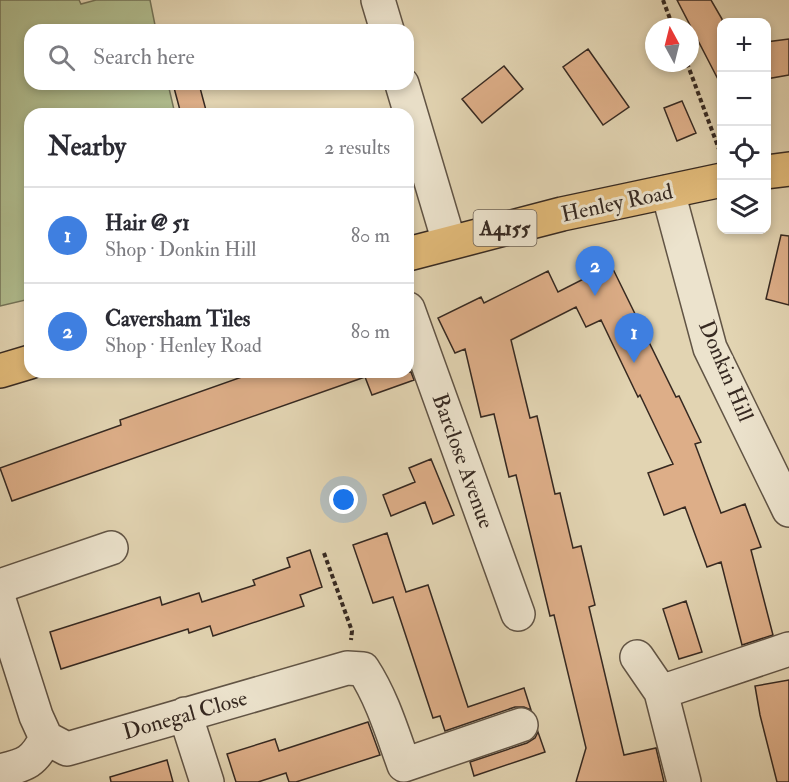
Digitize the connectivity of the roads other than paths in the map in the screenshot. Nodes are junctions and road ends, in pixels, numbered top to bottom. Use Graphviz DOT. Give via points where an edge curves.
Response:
graph roads {
  1 [pos="378,0"];
  2 [pos="385,24"];
  3 [pos="404,90"];
  4 [pos="409,108"];
  5 [pos="414,124"];
  6 [pos="789,169"];
  7 [pos="771,171"];
  8 [pos="717,181"];
  9 [pos="668,192"];
  10 [pos="449,242"];
  11 [pos="414,252"];
  12 [pos="414,326"];
  13 [pos="24,364"];
  14 [pos="0,371"];
  15 [pos="789,510"];
  16 [pos="111,548"];
  17 [pos="0,586"];
  18 [pos="0,603"];
  19 [pos="518,614"];
  20 [pos="789,649"];
  21 [pos="637,657"];
  22 [pos="661,692"];
  23 [pos="185,714"];
  24 [pos="521,725"];
  25 [pos="46,738"];
  26 [pos="0,771"];
  27 [pos="207,782"];
  28 [pos="684,782"];
  1 -- 2 [label="street"];
  3 -- 4 [label="street"];
  5 -- 10 [label="street"];
  6 -- 7 [label="main road"];
  8 -- 9 [label="main road, Henley Road / A4155"];
  9 -- 10 [label="main road, Henley Road / A4155"];
  9 -- 15 [label="street, Donkin Hill" via="711,348"];
  10 -- 11 [label="main road, Henley Road / A4155"];
  12 -- 19 [label="street, Barclose Avenue"];
  13 -- 14 [label="main road"];
  16 -- 17 [label="street"];
  18 -- 25 [label="street"];
  20 -- 22 [label="street"];
  21 -- 22 [label="street"];
  22 -- 28 [label="street"];
  23 -- 24 [label="street, Donegal Close" via="347,668 363,669 372,682 404,765"];
  23 -- 25 [label="street, Donegal Close" via="67,749"];
  23 -- 27 [label="street"];
  25 -- 26 [label="street" via="38,753 25,764"];
}
